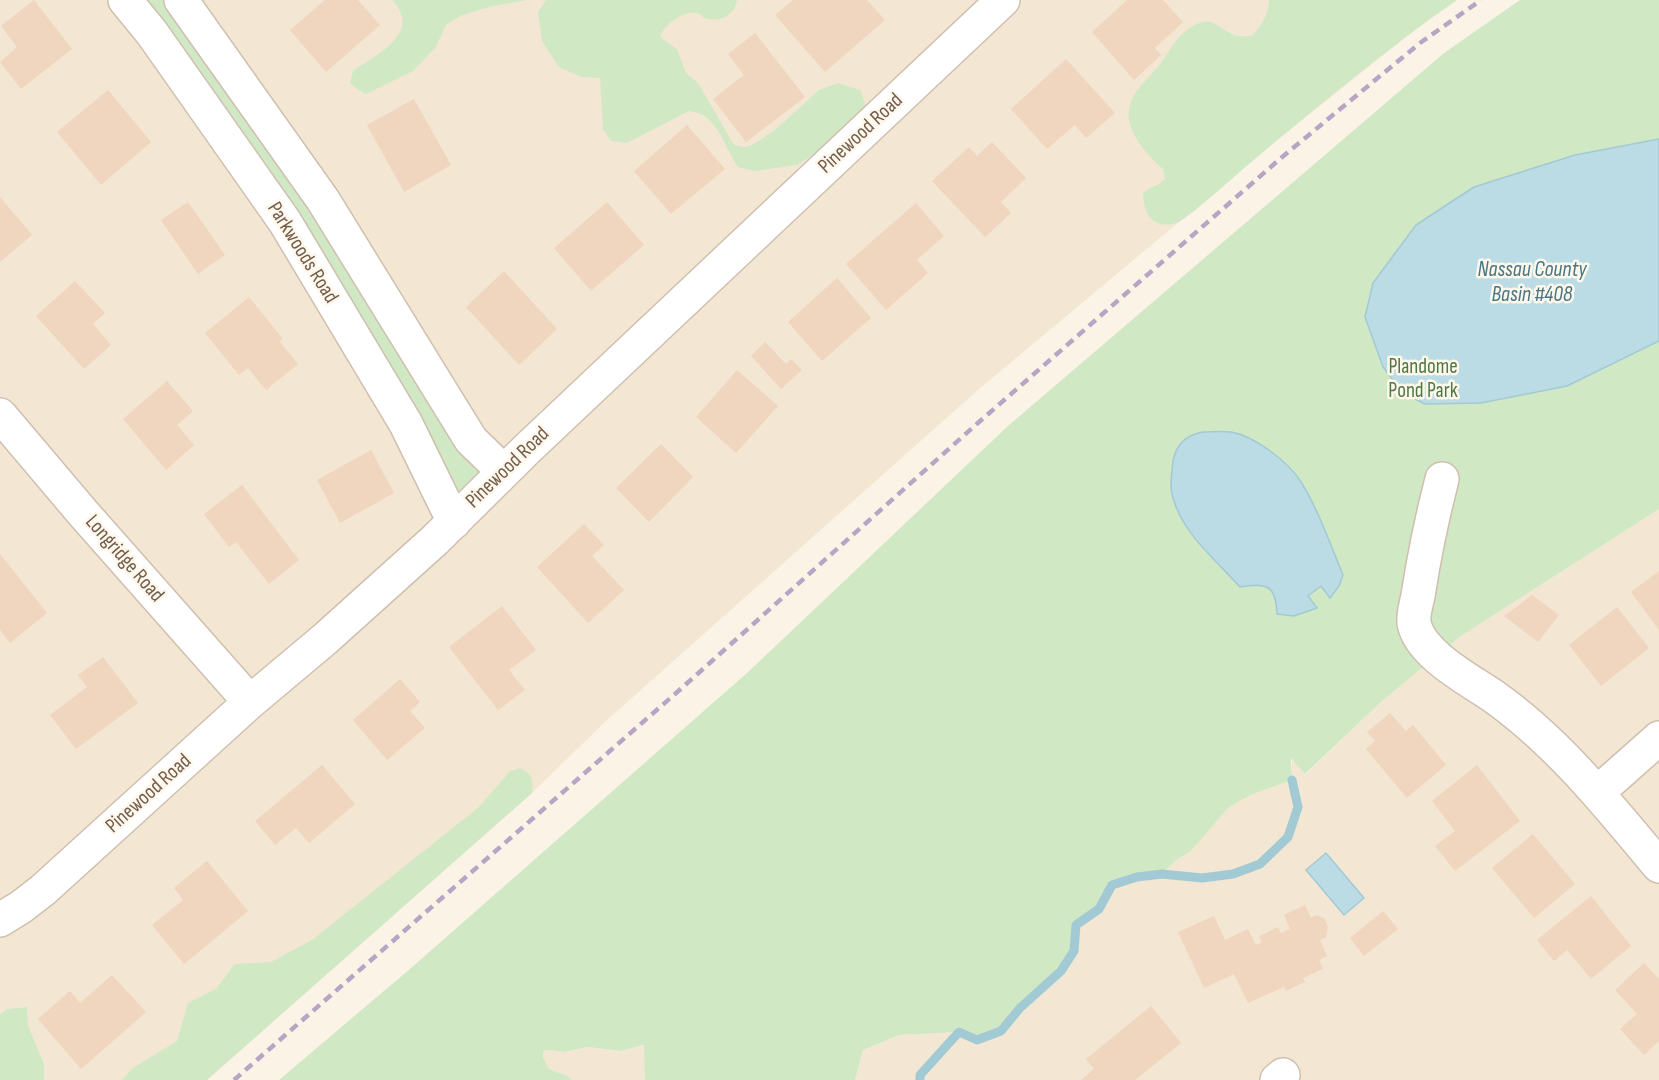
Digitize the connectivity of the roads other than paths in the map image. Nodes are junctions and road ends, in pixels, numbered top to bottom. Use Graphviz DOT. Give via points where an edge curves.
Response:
graph roads {
  1 [pos="125,0"];
  2 [pos="1003,0"];
  3 [pos="187,2"];
  4 [pos="152,33"];
  5 [pos="0,415"];
  6 [pos="503,471"];
  7 [pos="1442,479"];
  8 [pos="454,522"];
  9 [pos="250,702"];
  10 [pos="1659,738"];
  11 [pos="1597,792"];
  12 [pos="1659,866"];
  13 [pos="0,920"];
  1 -- 4 [label="street, Parkwoods Road"];
  2 -- 6 [label="street, Pinewood Road"];
  3 -- 4 [label="street"];
  3 -- 6 [label="street, Parkwoods Road" via="323,200 471,440"];
  4 -- 8 [label="street, Parkwoods Road" via="285,222 406,424"];
  5 -- 9 [label="street, Longridge Road"];
  6 -- 8 [label="street, Pinewood Road"];
  7 -- 11 [label="street" via="1414,621 1421,640 1436,656 1526,722"];
  8 -- 9 [label="street, Pinewood Road"];
  9 -- 13 [label="street, Pinewood Road" via="43,891"];
  10 -- 11 [label="street"];
  11 -- 12 [label="street"];
}
